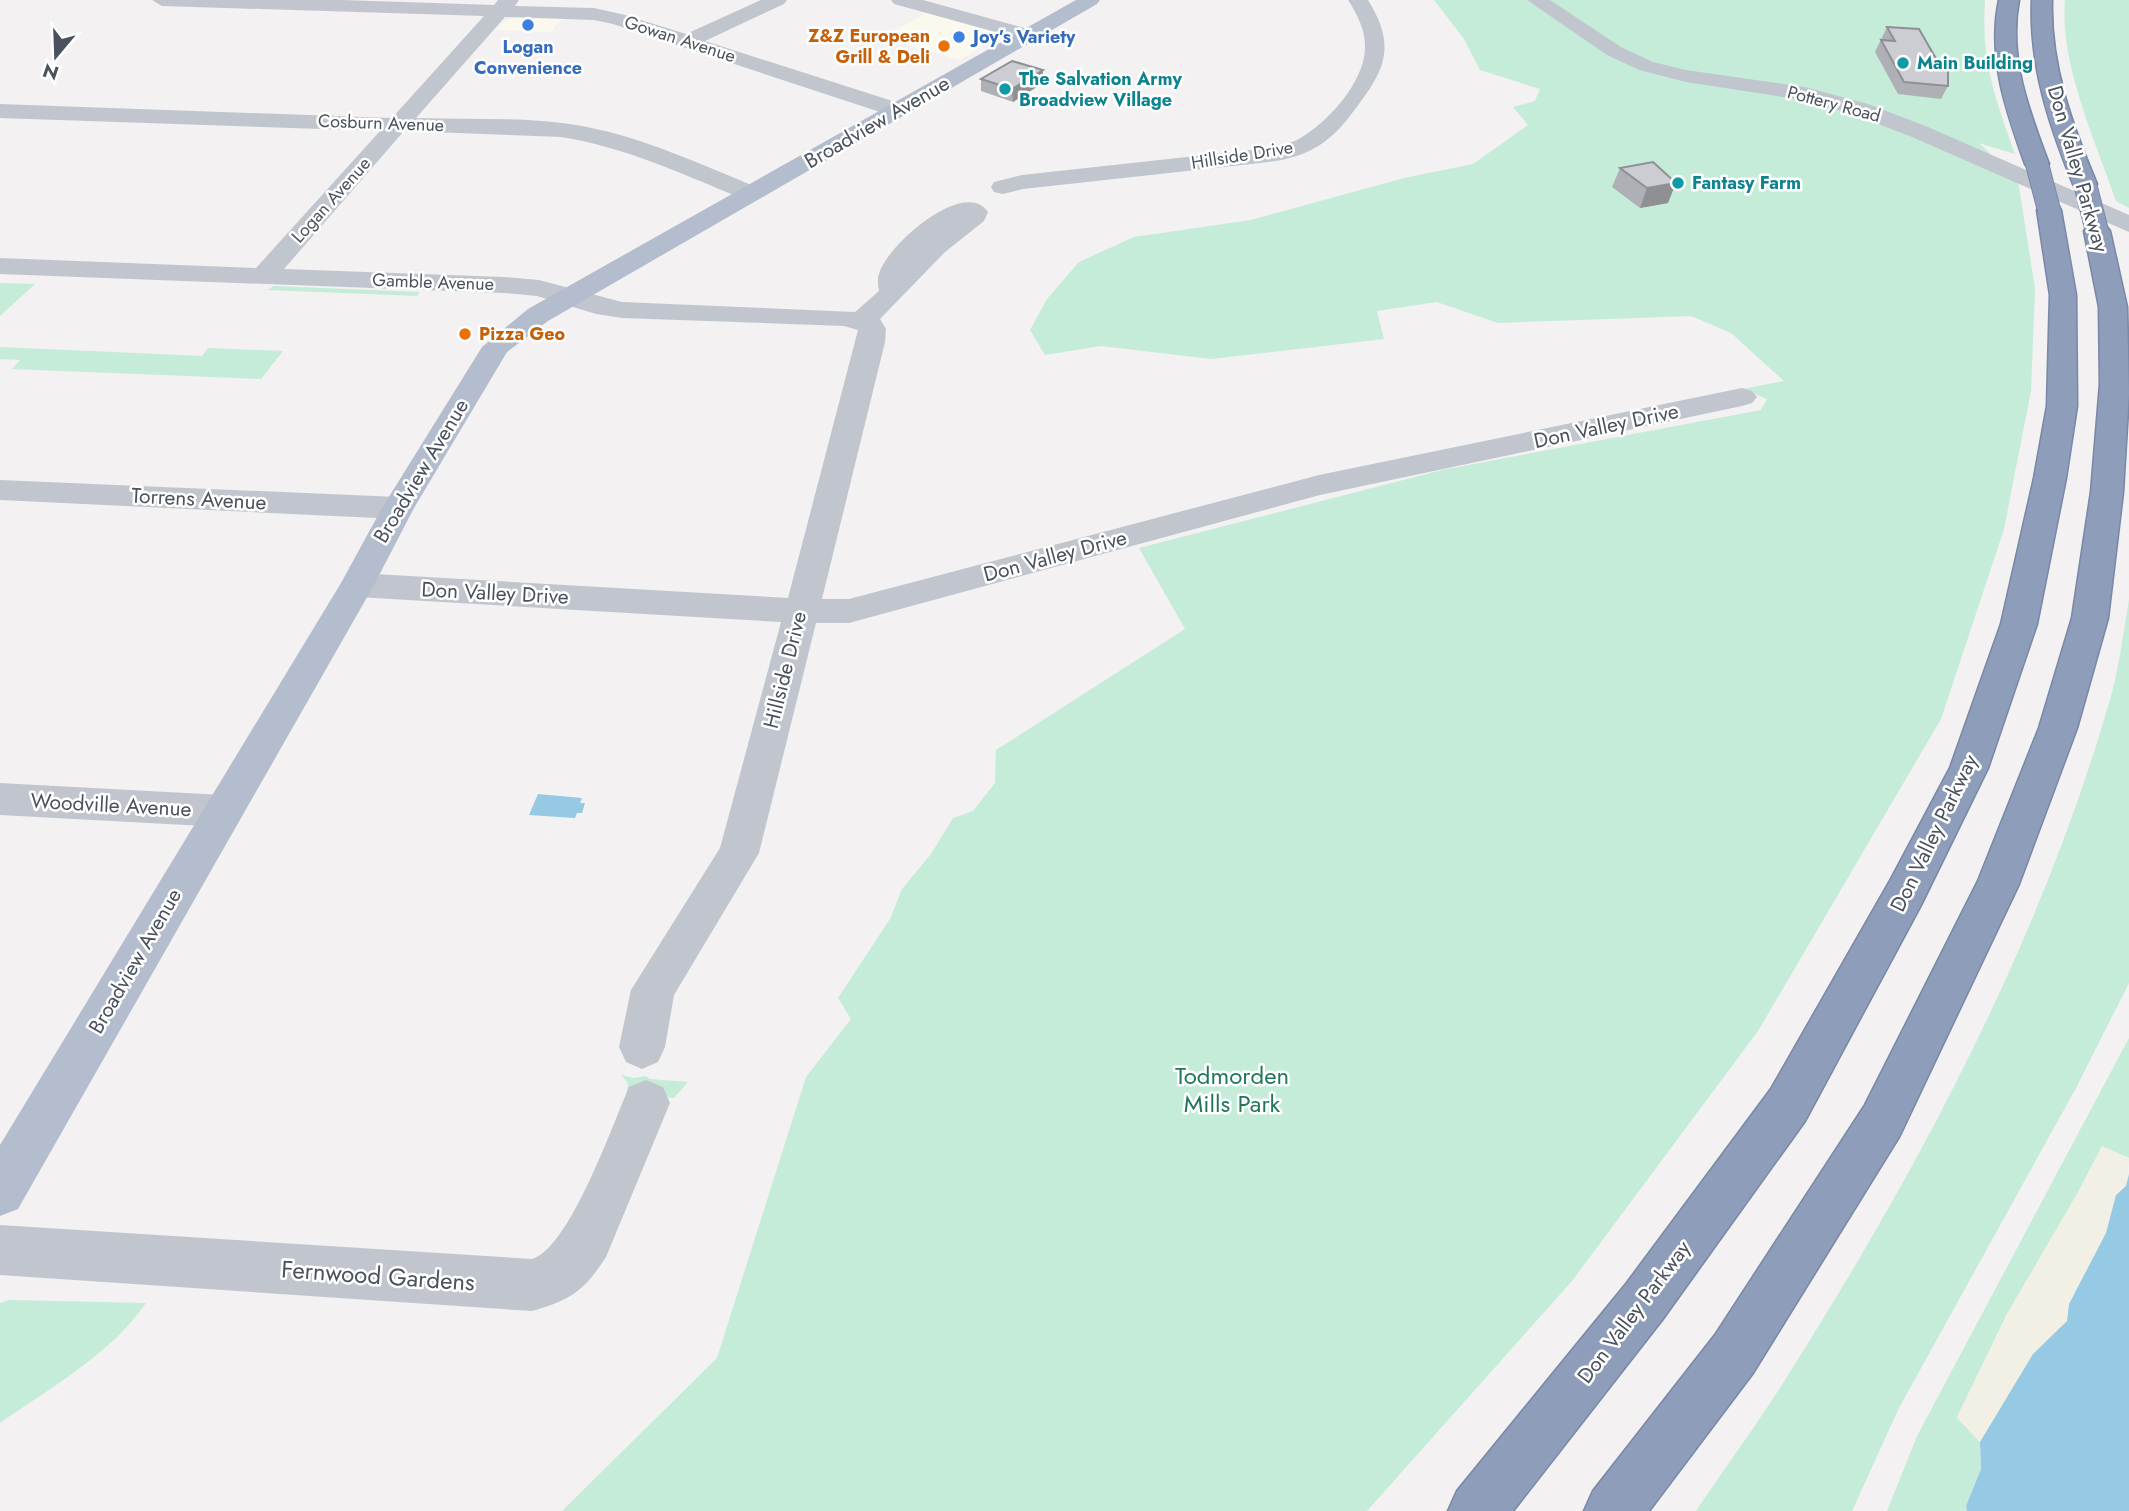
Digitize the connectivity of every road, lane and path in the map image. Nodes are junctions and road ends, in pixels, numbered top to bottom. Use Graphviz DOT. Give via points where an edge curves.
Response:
graph roads {
  1 [pos="162,0"];
  2 [pos="777,0"];
  3 [pos="901,0"];
  4 [pos="1090,0"];
  5 [pos="1358,0"];
  6 [pos="1537,0"];
  7 [pos="2042,0"];
  8 [pos="2006,3"];
  9 [pos="504,6"];
  10 [pos="1028,36"];
  11 [pos="688,41"];
  12 [pos="897,110"];
  13 [pos="0,111"];
  14 [pos="399,124"];
  15 [pos="1003,187"];
  16 [pos="750,193"];
  17 [pos="2113,228"];
  18 [pos="0,267"];
  19 [pos="264,275"];
  20 [pos="892,291"];
  21 [pos="569,297"];
  22 [pos="862,320"];
  23 [pos="1742,397"];
  24 [pos="0,489"];
  25 [pos="398,508"];
  26 [pos="357,585"];
  27 [pos="800,611"];
  28 [pos="0,799"];
  29 [pos="223,810"];
  30 [pos="642,1047"];
  31 [pos="646,1103"];
  32 [pos="0,1191"];
  33 [pos="0,1250"];
  34 [pos="1477,1511"];
  35 [pos="1613,1511"];
  1 -- 9 [label="street, Gowan Avenue"];
  2 -- 11 [label="street"];
  3 -- 10 [label="street"];
  4 -- 10 [label="main road, Broadview Avenue"];
  5 -- 15 [label="street, Hillside Drive" via="1368,14 1377,44 1376,61 1332,125 1305,145 1259,155"];
  6 -- 17 [label="street, Pottery Road" via="1614,51 1646,66 1860,108 1920,132"];
  7 -- 17 [label="highway, Don Valley Parkway, bridge" via="2043,36 2068,144 2085,184"];
  8 -- 34 [label="highway, Don Valley Parkway, bridge" via="2013,86 2049,210 2063,295 2062,406 2019,624 1969,768 1788,1105 1644,1302"];
  9 -- 11 [label="street, Gowan Avenue" via="594,14"];
  9 -- 14 [label="street, Logan Avenue"];
  10 -- 12 [label="main road, Broadview Avenue"];
  11 -- 12 [label="street, Gowan Avenue"];
  12 -- 16 [label="main road, Broadview Avenue"];
  13 -- 14 [label="street, Cosburn Avenue"];
  14 -- 16 [label="street, Cosburn Avenue" via="587,133 628,144"];
  14 -- 19 [label="street, Logan Avenue"];
  16 -- 21 [label="main road, Broadview Avenue"];
  17 -- 35 [label="highway, Don Valley Parkway" via="2115,384 2107,492 2090,618 2053,741 1998,884 1882,1121 1734,1354"];
  18 -- 19 [label="street, Gamble Avenue"];
  19 -- 21 [label="street, Gamble Avenue" via="538,288"];
  20 -- 22 [label="street"];
  21 -- 22 [label="street, Gamble Avenue" via="622,310"];
  21 -- 25 [label="main road, Broadview Avenue" via="496,347"];
  22 -- 27 [label="street, Hillside Drive" via="872,329 871,342"];
  23 -- 27 [label="street, Don Valley Drive" via="1319,485 849,611"];
  24 -- 25 [label="street, Torrens Avenue"];
  25 -- 26 [label="main road, Broadview Avenue"];
  26 -- 27 [label="street, Don Valley Drive"];
  26 -- 29 [label="main road, Broadview Avenue"];
  27 -- 30 [label="street, Hillside Drive" via="738,853 653,990"];
  28 -- 29 [label="street, Woodville Avenue"];
  29 -- 32 [label="main road, Broadview Avenue"];
  31 -- 33 [label="street, Fernwood Gardens" via="588,1239 554,1279 532,1285"];
}
